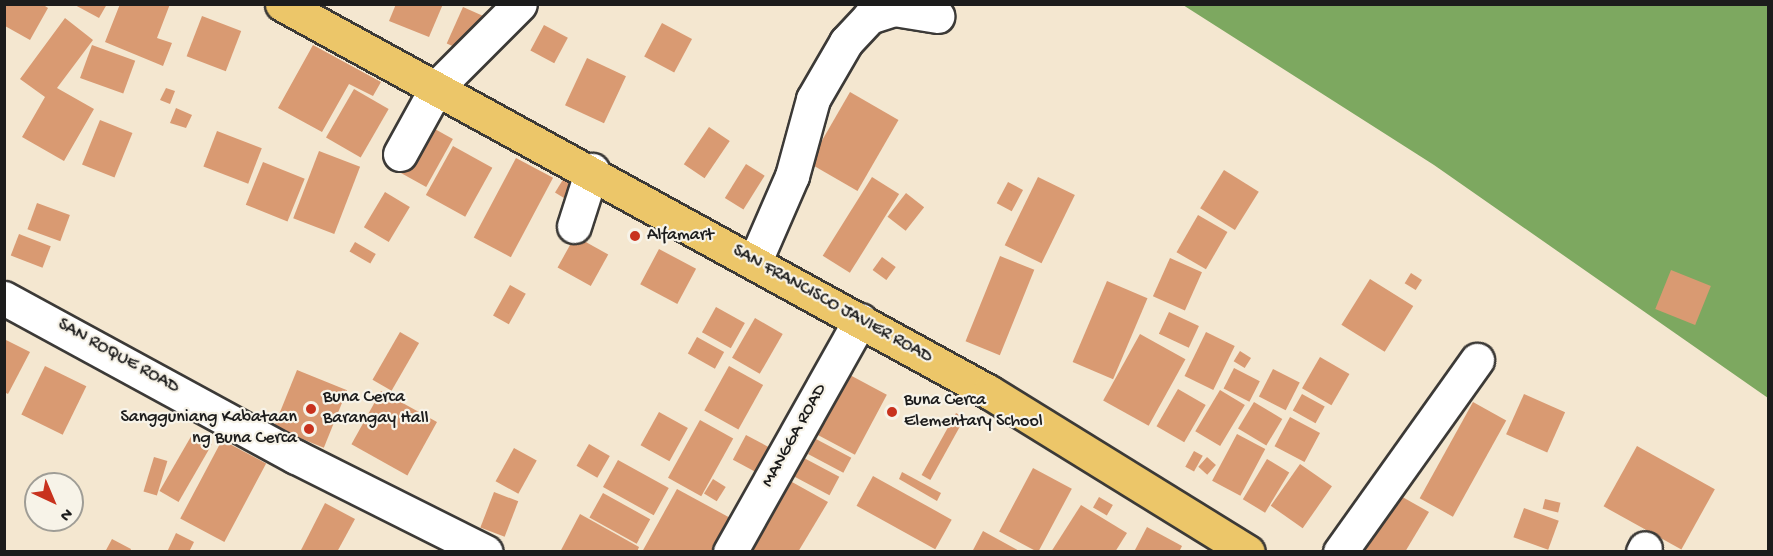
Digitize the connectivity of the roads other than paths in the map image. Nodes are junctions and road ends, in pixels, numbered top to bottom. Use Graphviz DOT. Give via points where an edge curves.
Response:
graph roads {
  1 [pos="282,4"];
  2 [pos="520,4"];
  3 [pos="937,16"];
  4 [pos="437,87"];
  5 [pos="400,154"];
  6 [pos="592,170"];
  7 [pos="574,226"];
  8 [pos="755,261"];
  9 [pos="4,297"];
  10 [pos="860,320"];
  11 [pos="1477,360"];
  12 [pos="486,552"];
  13 [pos="730,552"];
  14 [pos="1248,552"];
  15 [pos="1340,552"];
  1 -- 4 [label="main road, SAN FRANCISCO JAVIER ROAD"];
  2 -- 4 [label="street"];
  3 -- 8 [label="street" via="894,9 878,14 846,42 813,99 792,176"];
  4 -- 5 [label="street"];
  4 -- 6 [label="main road, SAN FRANCISCO JAVIER ROAD"];
  6 -- 7 [label="street"];
  6 -- 8 [label="main road, SAN FRANCISCO JAVIER ROAD"];
  8 -- 10 [label="main road, SAN FRANCISCO JAVIER ROAD"];
  9 -- 12 [label="street, SAN ROQUE ROAD" via="296,457"];
  10 -- 13 [label="street, MANGGA ROAD"];
  10 -- 14 [label="main road, SAN FRANCISCO JAVIER ROAD"];
  11 -- 15 [label="street"];
}
